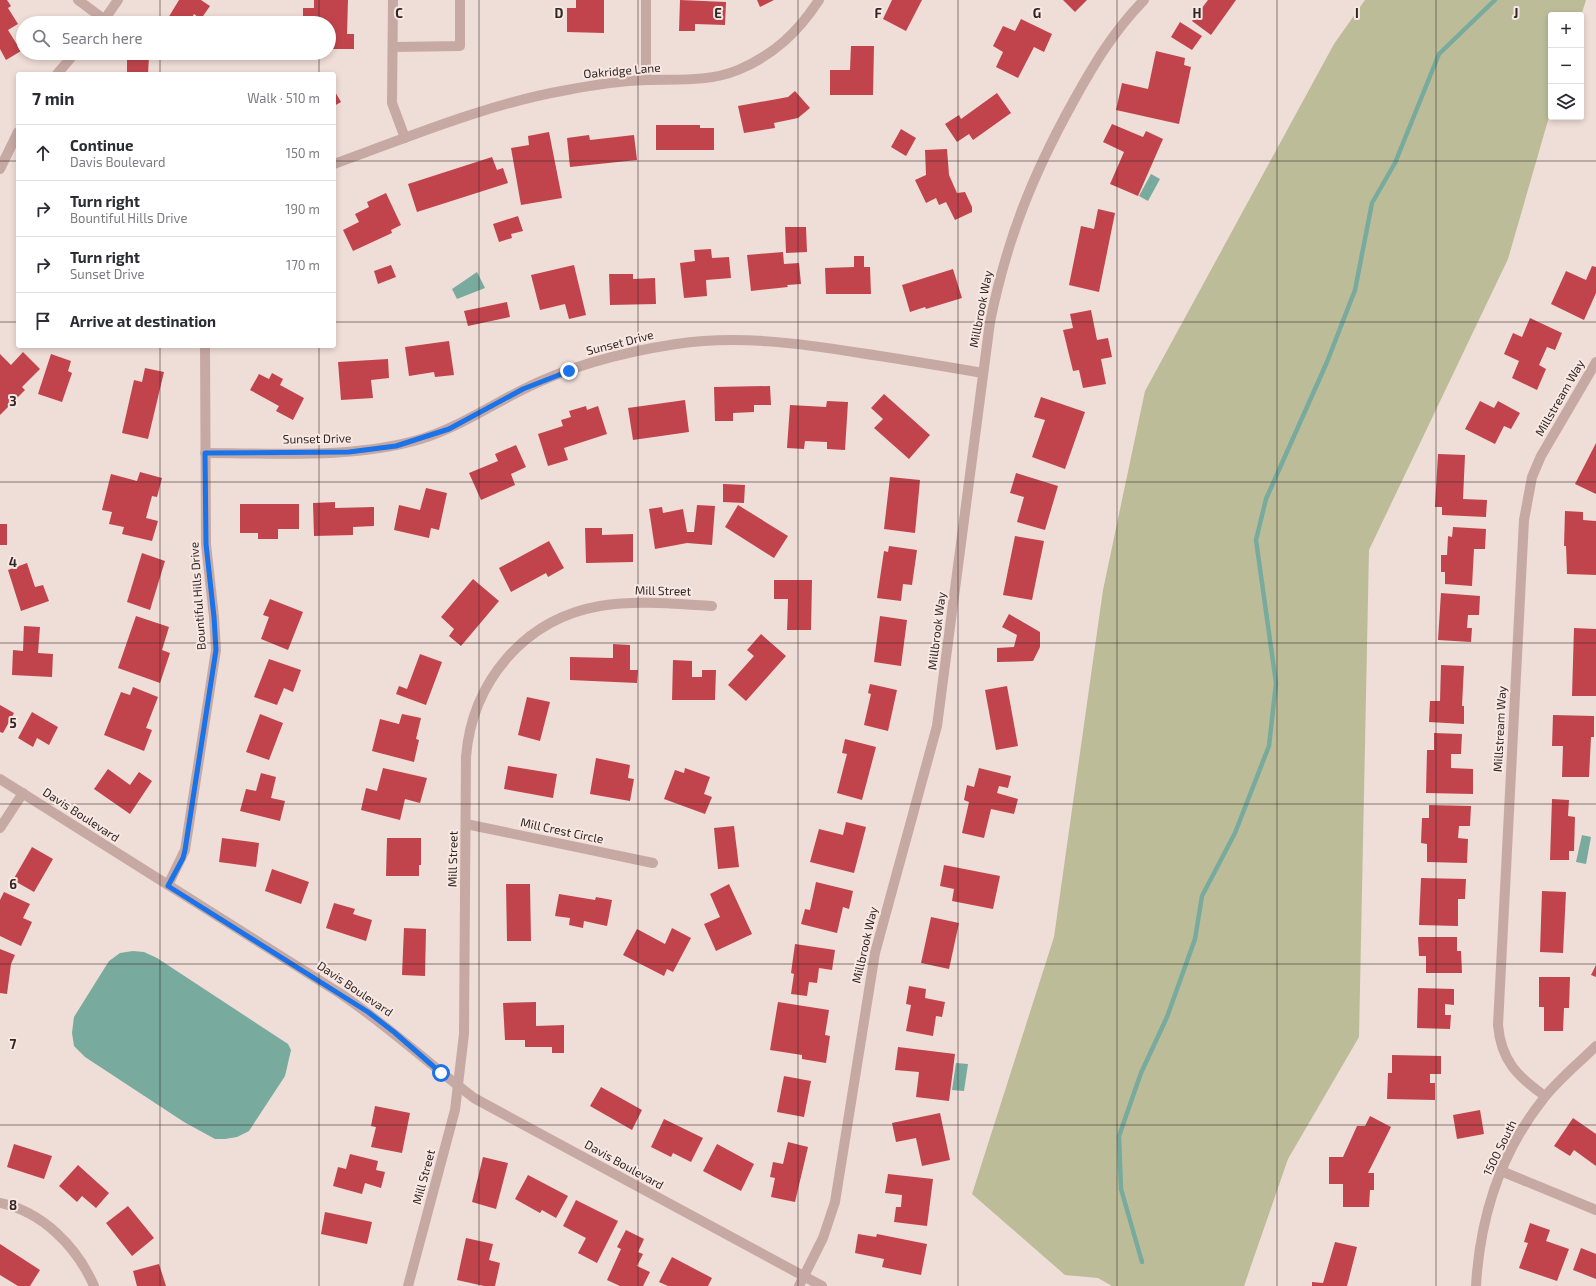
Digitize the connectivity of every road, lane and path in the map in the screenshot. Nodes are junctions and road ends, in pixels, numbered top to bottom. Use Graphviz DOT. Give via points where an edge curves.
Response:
graph roads {
  1 [pos="78,0"];
  2 [pos="118,0"];
  3 [pos="393,0"];
  4 [pos="460,0"];
  5 [pos="646,0"];
  6 [pos="819,0"];
  7 [pos="1144,0"];
  8 [pos="98,16"];
  9 [pos="107,16"];
  10 [pos="392,47"];
  11 [pos="69,60"];
  12 [pos="59,72"];
  13 [pos="646,80"];
  14 [pos="16,136"];
  15 [pos="405,138"];
  16 [pos="336,163"];
  17 [pos="0,169"];
  18 [pos="205,348"];
  19 [pos="1596,362"];
  20 [pos="983,373"];
  21 [pos="205,453"];
  22 [pos="712,606"];
  23 [pos="0,779"];
  24 [pos="23,792"];
  25 [pos="466,824"];
  26 [pos="0,828"];
  27 [pos="653,863"];
  28 [pos="168,886"];
  29 [pos="1596,1046"];
  30 [pos="459,1087"];
  31 [pos="1545,1096"];
  32 [pos="1501,1171"];
  33 [pos="0,1203"];
  34 [pos="1596,1210"];
  35 [pos="801,1281"];
  36 [pos="94,1286"];
  37 [pos="408,1286"];
  38 [pos="822,1286"];
  39 [pos="1476,1286"];
  1 -- 8 [label="street"];
  2 -- 9 [label="street"];
  3 -- 10 [label="street"];
  4 -- 10 [label="street" via="460,46"];
  5 -- 13 [label="street"];
  6 -- 13 [label="street, Oakridge Lane" via="788,40 777,50 750,65 710,78"];
  7 -- 20 [label="street, Millbrook Way" via="1116,30 1095,62 1055,134 1024,200 996,291"];
  10 -- 15 [label="street" via="392,103"];
  11 -- 12 [label="street"];
  13 -- 15 [label="street, Oakridge Lane" via="593,86 524,99 482,110"];
  14 -- 17 [label="street"];
  15 -- 16 [label="street"];
  18 -- 21 [label="street, Bountiful Hills Drive"];
  19 -- 31 [label="street, Millstream Way" via="1538,463 1526,498 1524,520 1498,1025 1504,1054 1511,1067"];
  20 -- 21 [label="street, Sunset Drive" via="777,341 706,340 647,349 594,362 523,389 449,429 396,446 349,452"];
  20 -- 35 [label="street, Millbrook Way" via="937,726 875,953 835,1202 823,1238"];
  21 -- 28 [label="street, Bountiful Hills Drive" via="206,544 214,617 215,657 185,850"];
  22 -- 25 [label="street, Mill Street" via="666,603 601,606 580,610 538,630 519,645 490,681 472,721 466,757"];
  23 -- 24 [label="street, Davis Boulevard"];
  24 -- 26 [label="street"];
  24 -- 28 [label="street, Davis Boulevard"];
  25 -- 27 [label="street, Mill Crest Circle"];
  25 -- 30 [label="street, Mill Street" via="464,1034"];
  28 -- 30 [label="street, Davis Boulevard" via="368,1012"];
  29 -- 31 [label="street, 1500 South"];
  30 -- 35 [label="street, Davis Boulevard"];
  30 -- 37 [label="street, Mill Street"];
  31 -- 32 [label="street, 1500 South" via="1515,1141"];
  32 -- 34 [label="street"];
  32 -- 39 [label="street, 1500 South" via="1482,1229"];
  33 -- 36 [label="street" via="35,1217 63,1239 81,1261"];
  35 -- 38 [label="street, Davis Boulevard"];
}
